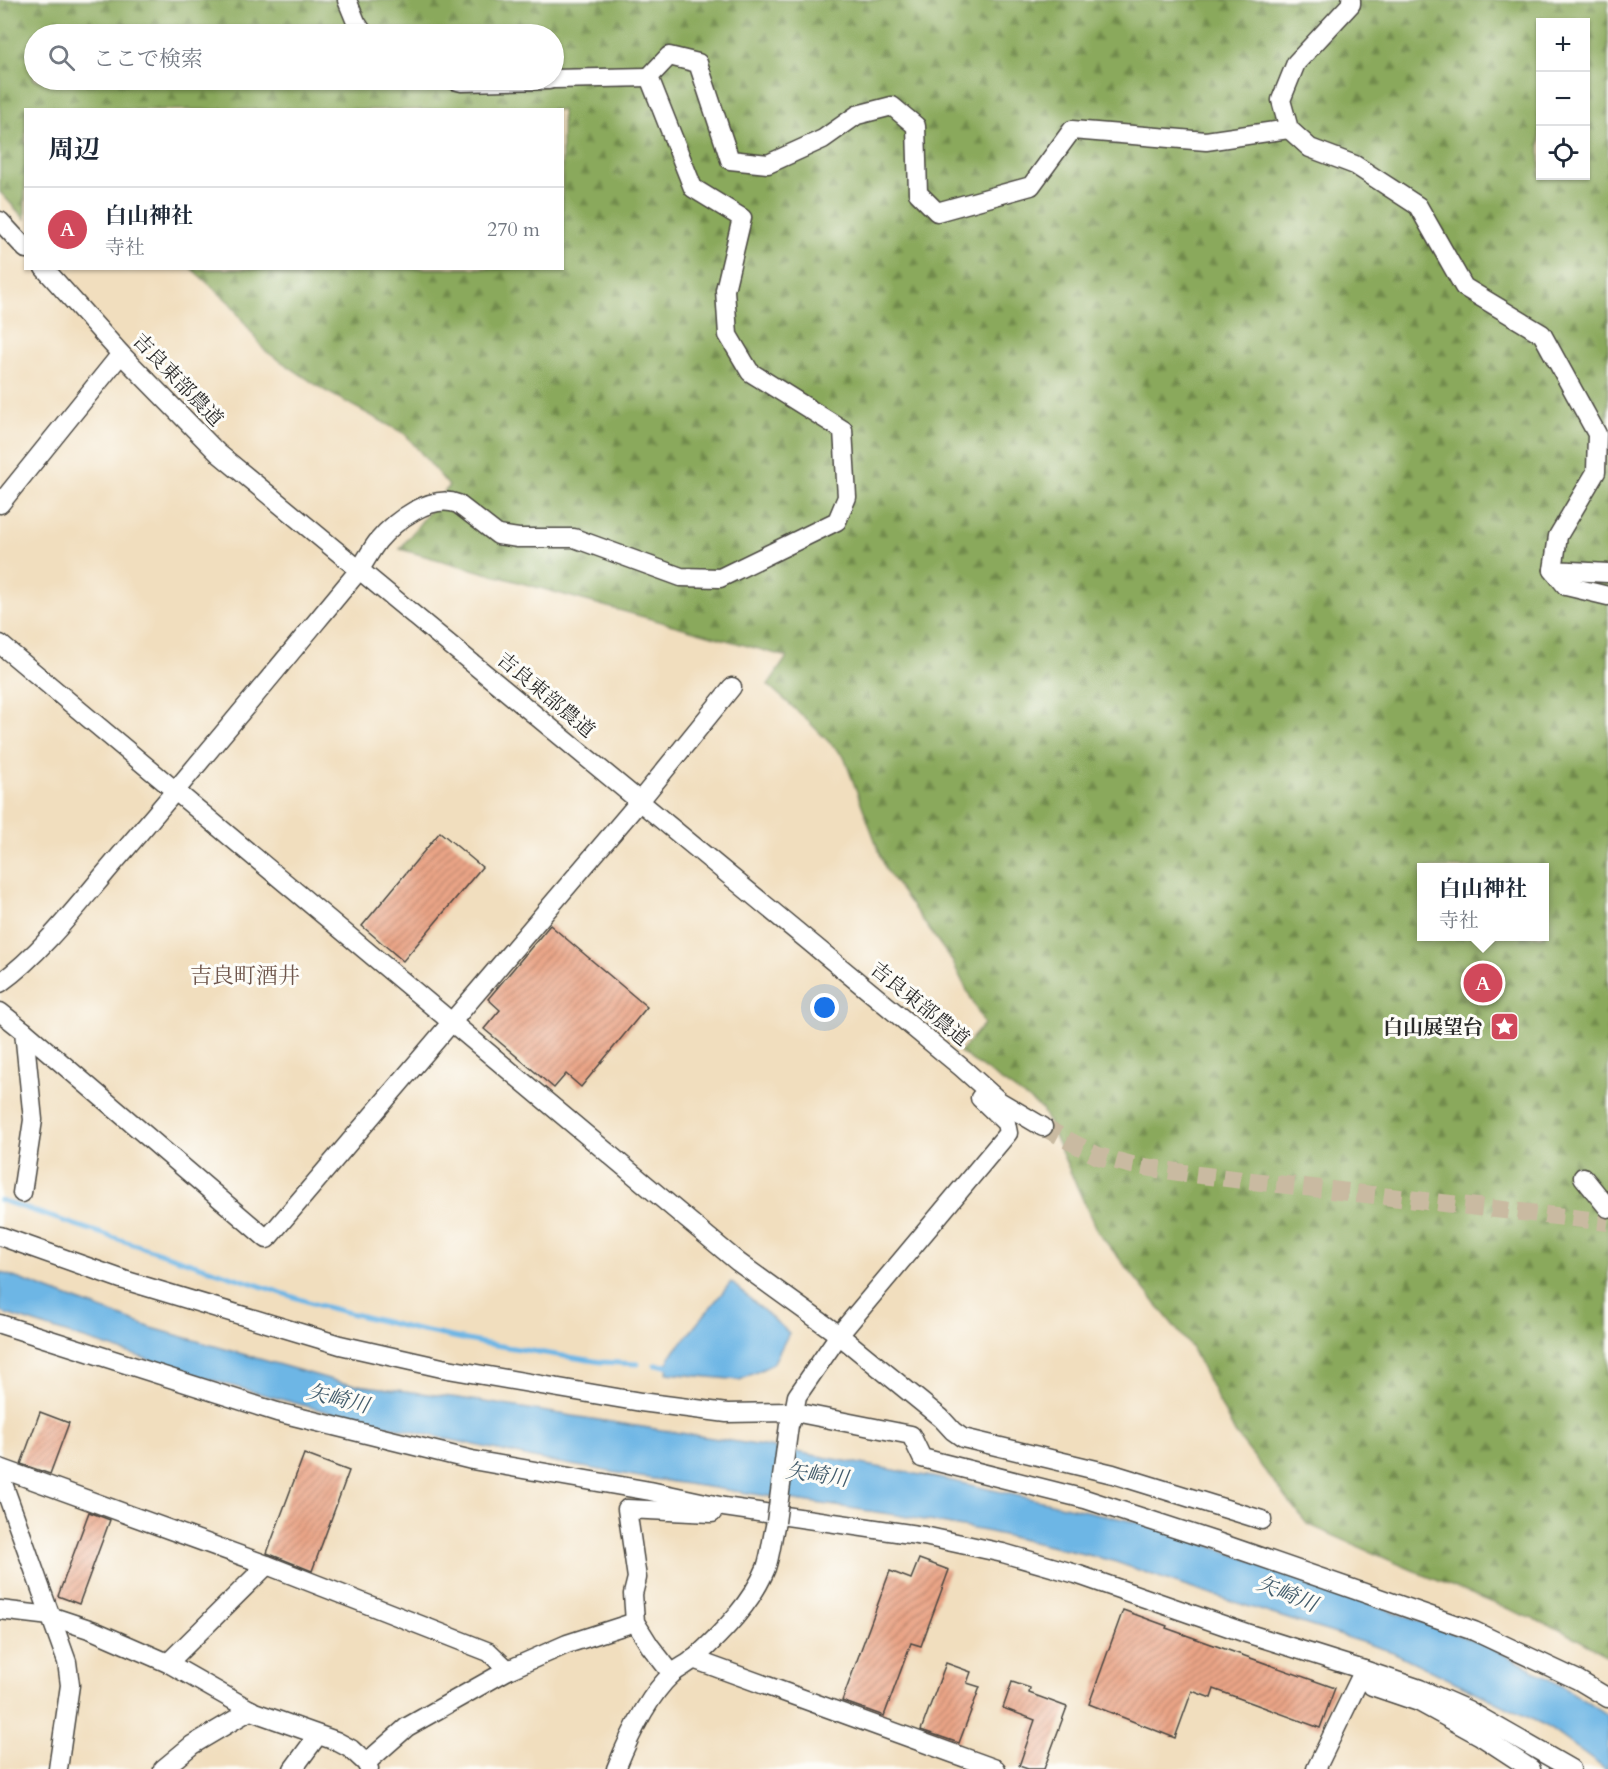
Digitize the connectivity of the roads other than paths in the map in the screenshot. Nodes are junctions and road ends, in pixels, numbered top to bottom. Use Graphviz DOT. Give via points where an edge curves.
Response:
graph roads {
  1 [pos="347,0"];
  2 [pos="1351,0"];
  3 [pos="357,24"];
  4 [pos="649,77"];
  5 [pos="564,79"];
  6 [pos="1289,129"];
  7 [pos="0,221"];
  8 [pos="24,247"];
  9 [pos="46,270"];
  10 [pos="121,354"];
  11 [pos="0,504"];
  12 [pos="360,569"];
  13 [pos="1553,570"];
  14 [pos="1608,573"];
  15 [pos="1608,596"];
  16 [pos="0,645"];
  17 [pos="732,687"];
  18 [pos="176,790"];
  19 [pos="639,802"];
  20 [pos="0,983"];
  21 [pos="0,1012"];
  22 [pos="451,1021"];
  23 [pos="24,1031"];
  24 [pos="961,1067"];
  25 [pos="1043,1128"];
  26 [pos="1583,1177"];
  27 [pos="22,1193"];
  28 [pos="1608,1208"];
  29 [pos="0,1236"];
  30 [pos="0,1324"];
  31 [pos="839,1335"];
  32 [pos="792,1419"];
  33 [pos="0,1468"];
  34 [pos="0,1475"];
  35 [pos="724,1507"];
  36 [pos="1262,1521"];
  37 [pos="267,1565"];
  38 [pos="0,1610"];
  39 [pos="50,1616"];
  40 [pos="635,1622"];
  41 [pos="693,1659"];
  42 [pos="168,1663"];
  43 [pos="508,1670"];
  44 [pos="672,1674"];
  45 [pos="1362,1675"];
  46 [pos="1608,1698"];
  47 [pos="251,1710"];
  48 [pos="318,1735"];
  49 [pos="368,1766"];
  50 [pos="58,1769"];
  51 [pos="164,1769"];
  52 [pos="294,1769"];
  53 [pos="616,1769"];
  54 [pos="996,1769"];
  55 [pos="1316,1769"];
  56 [pos="1531,1769"];
  57 [pos="1571,1769"];
  1 -- 3 [label="street"];
  2 -- 6 [label="street" via="1296,63 1281,100"];
  4 -- 5 [label="street"];
  4 -- 6 [label="street" via="669,56 698,63 730,160 768,164 823,139 857,115 892,106 916,126 918,193 937,212 1031,186 1072,130 1206,141"];
  4 -- 12 [label="street" via="693,188 742,218 725,290 728,335 750,372 843,430 847,497 837,521 720,578 681,577 574,538 498,535 452,501 415,510 378,541"];
  6 -- 13 [label="street" via="1310,148 1355,165 1418,206 1464,287 1542,334 1597,434 1596,472 1558,536"];
  7 -- 8 [label="street"];
  9 -- 10 [label="street, 吉良東部農道"];
  10 -- 11 [label="street"];
  10 -- 12 [label="street, 吉良東部農道" via="218,453"];
  12 -- 18 [label="street"];
  12 -- 19 [label="street, 吉良東部農道"];
  13 -- 14 [label="street"];
  13 -- 15 [label="street" via="1566,586"];
  16 -- 18 [label="street"];
  17 -- 19 [label="street"];
  18 -- 20 [label="street" via="50,937"];
  18 -- 22 [label="street"];
  19 -- 22 [label="street"];
  19 -- 24 [label="street, 吉良東部農道"];
  21 -- 23 [label="street"];
  22 -- 23 [label="street" via="267,1239"];
  22 -- 31 [label="street" via="738,1262"];
  23 -- 27 [label="street" via="33,1120"];
  24 -- 25 [label="street, 吉良東部農道" via="999,1101"];
  24 -- 31 [label="street" via="964,1083 1006,1123 1008,1133"];
  26 -- 28 [label="street"];
  29 -- 32 [label="street" via="124,1280 340,1345 442,1368 641,1402"];
  30 -- 35 [label="street" via="277,1412 472,1460"];
  31 -- 32 [label="street" via="797,1396"];
  31 -- 36 [label="street" via="963,1438 1113,1474"];
  32 -- 41 [label="street, bridge" via="766,1568 730,1623"];
  32 -- 46 [label="street" via="911,1435 922,1458 1085,1499 1463,1627"];
  33 -- 37 [label="street"];
  34 -- 39 [label="street"];
  35 -- 40 [label="street" via="715,1514 627,1509 637,1578 633,1594"];
  35 -- 45 [label="street" via="924,1536 1003,1553 1076,1574"];
  37 -- 42 [label="street"];
  37 -- 43 [label="street" via="489,1652"];
  38 -- 39 [label="street"];
  39 -- 42 [label="street"];
  39 -- 50 [label="street" via="67,1662 70,1684"];
  40 -- 43 [label="street" via="567,1644"];
  40 -- 44 [label="street"];
  41 -- 44 [label="street"];
  41 -- 54 [label="street"];
  42 -- 47 [label="street"];
  43 -- 49 [label="street" via="407,1727"];
  44 -- 53 [label="street" via="639,1720"];
  45 -- 55 [label="street"];
  45 -- 56 [label="street" via="1479,1735"];
  45 -- 57 [label="street" via="1420,1689 1468,1710"];
  47 -- 48 [label="street"];
  47 -- 51 [label="street" via="192,1745"];
  48 -- 49 [label="street" via="351,1749"];
  48 -- 52 [label="street"];
}
